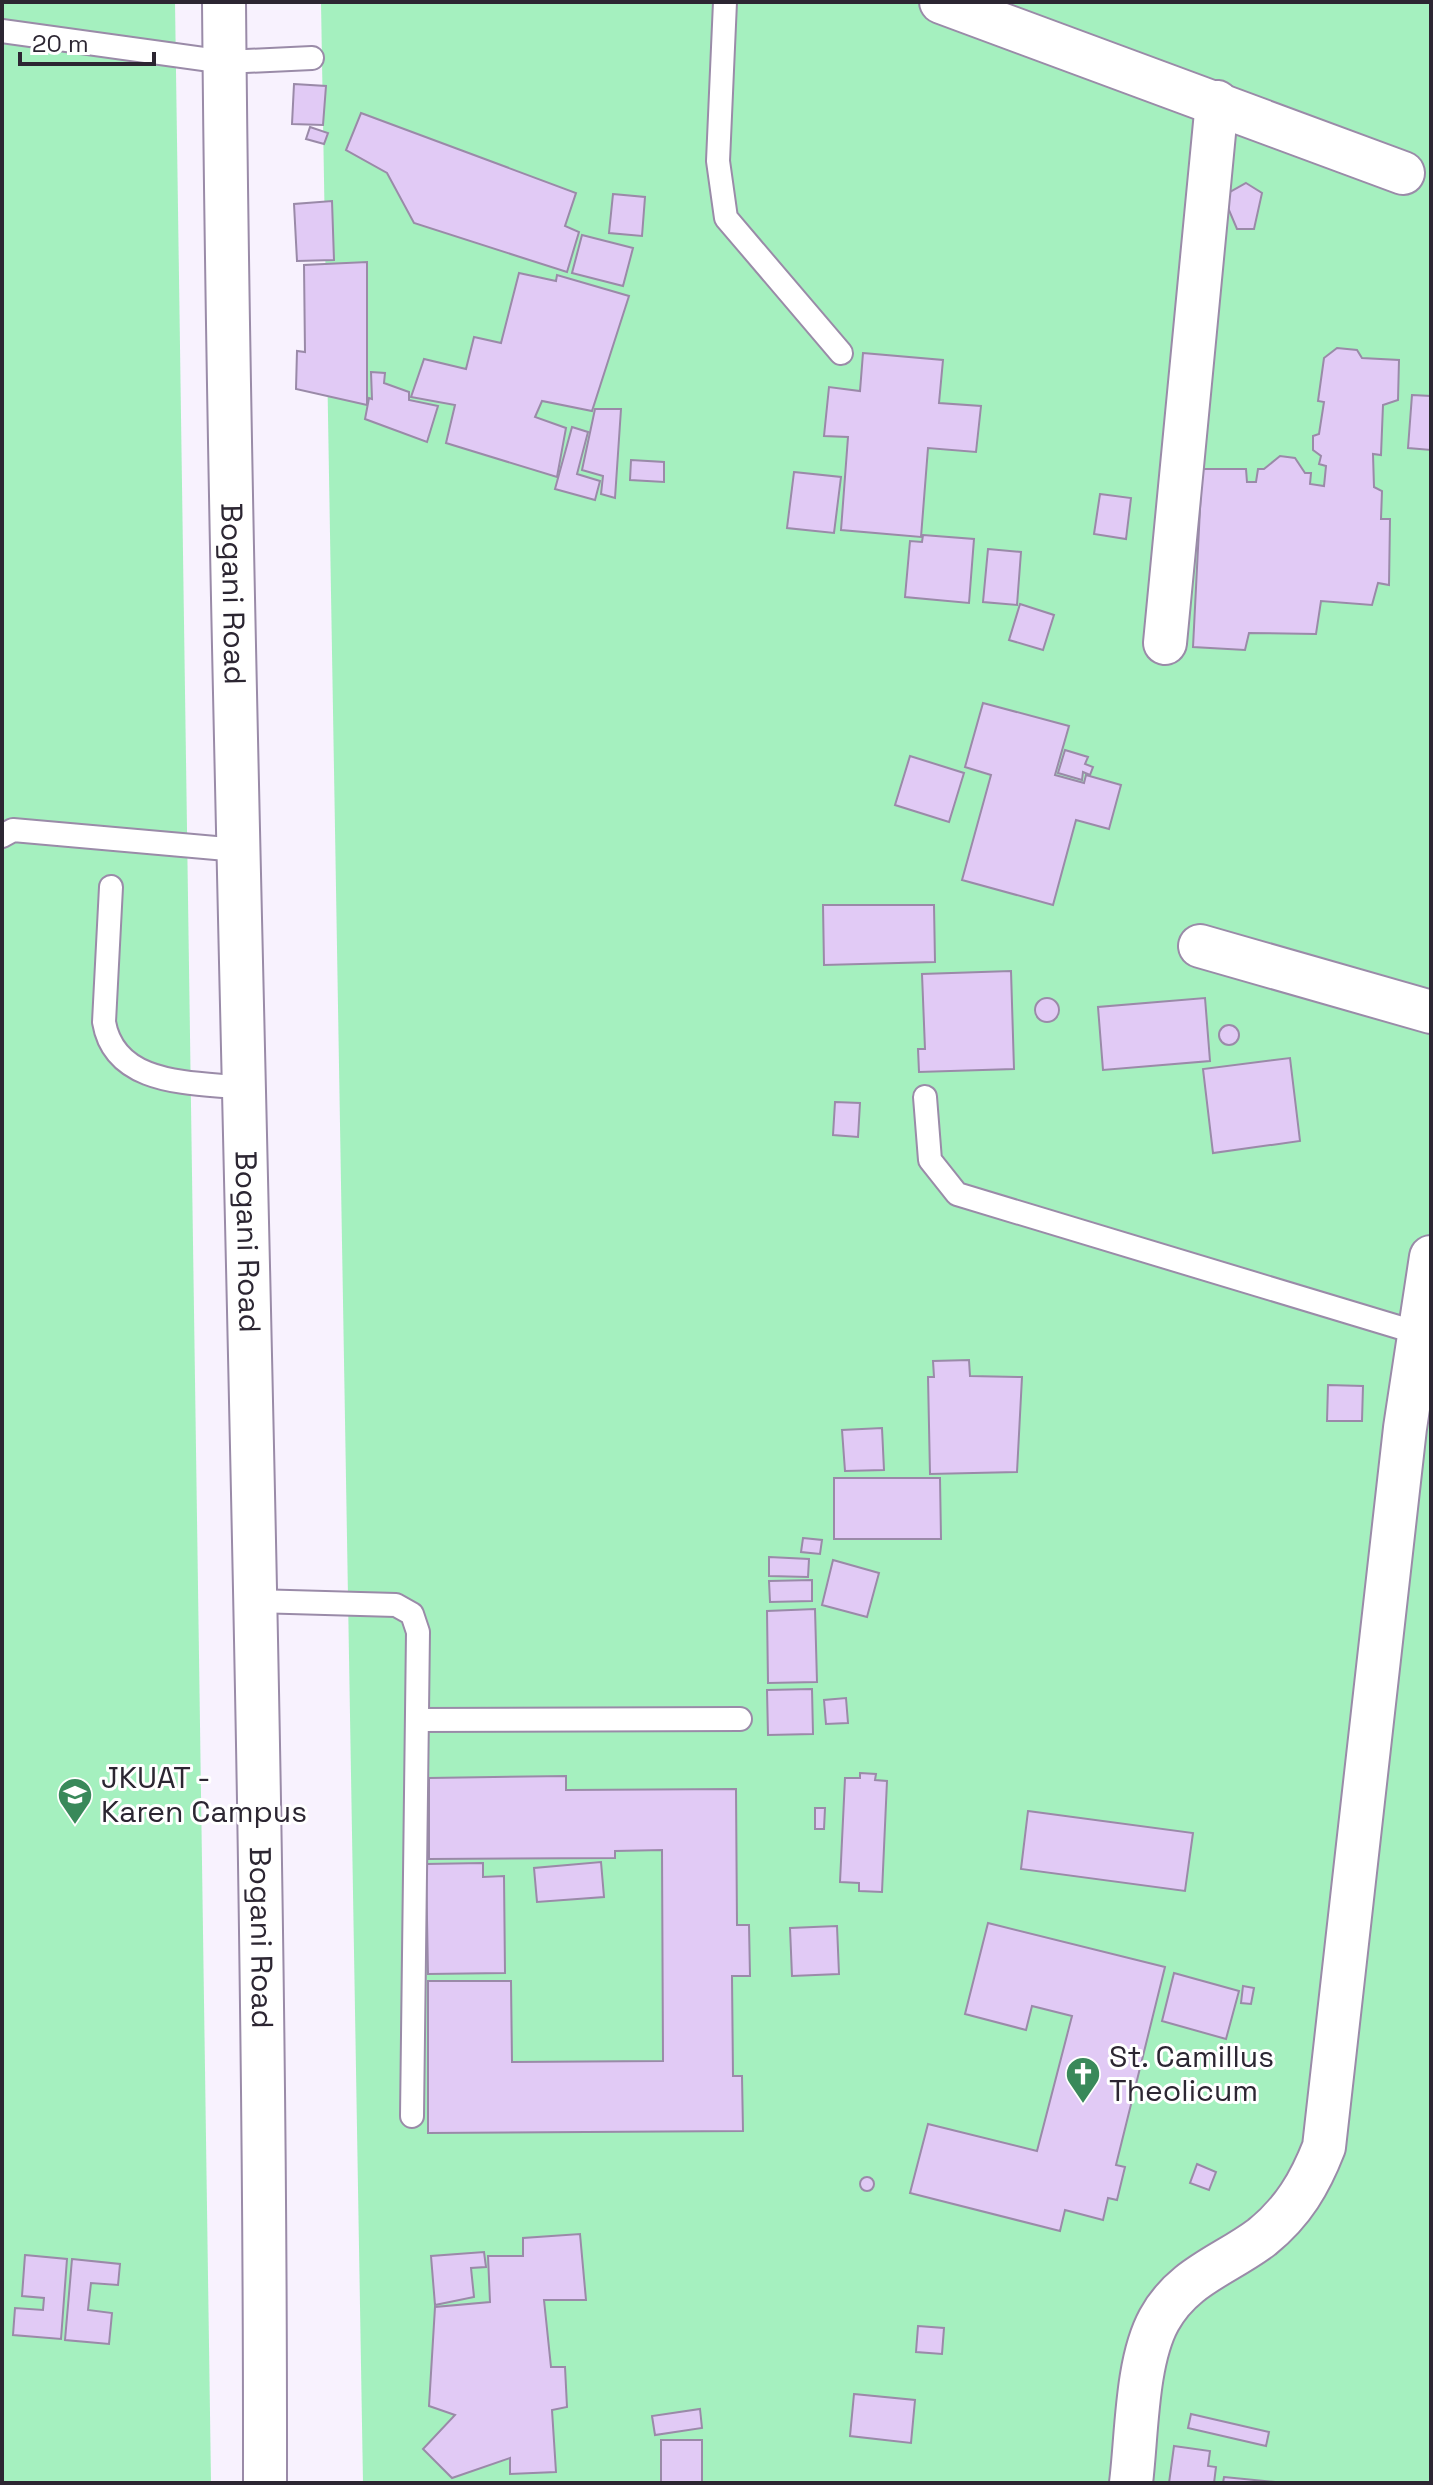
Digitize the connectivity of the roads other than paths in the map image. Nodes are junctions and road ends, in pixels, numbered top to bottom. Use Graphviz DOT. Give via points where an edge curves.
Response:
graph roads {
  1 [pos="224,2"];
  2 [pos="725,2"];
  3 [pos="941,2"];
  4 [pos="2,31"];
  5 [pos="312,58"];
  6 [pos="225,62"];
  7 [pos="1217,102"];
  8 [pos="1403,173"];
  9 [pos="841,353"];
  10 [pos="1165,643"];
  11 [pos="2,836"];
  12 [pos="238,850"];
  13 [pos="111,887"];
  14 [pos="1200,946"];
  15 [pos="1431,1012"];
  16 [pos="244,1088"];
  17 [pos="925,1097"];
  18 [pos="1431,1257"];
  19 [pos="1418,1333"];
  20 [pos="1418,1429"];
  21 [pos="254,1601"];
  22 [pos="740,1719"];
  23 [pos="417,1720"];
  24 [pos="412,2116"];
  25 [pos="265,2483"];
  26 [pos="1131,2483"];
  1 -- 6 [label="street, Bogani Road"];
  2 -- 9 [label="lane" via="718,161 726,218"];
  3 -- 7 [label="street"];
  4 -- 6 [label="lane"];
  5 -- 6 [label="lane"];
  6 -- 12 [label="street, Bogani Road"];
  7 -- 8 [label="street"];
  7 -- 10 [label="street"];
  11 -- 12 [label="lane" via="13,830"];
  12 -- 16 [label="street, Bogani Road"];
  13 -- 16 [label="lane" via="104,1022 109,1043 135,1069 160,1078"];
  14 -- 15 [label="street"];
  16 -- 21 [label="street, Bogani Road"];
  17 -- 19 [label="lane" via="930,1160 957,1194"];
  18 -- 19 [label="street"];
  19 -- 20 [label="street"];
  20 -- 26 [label="street" via="1324,2147 1309,2186 1288,2212 1261,2237 1195,2276 1160,2317 1145,2367"];
  21 -- 23 [label="lane" via="396,1605 412,1614 418,1632"];
  21 -- 25 [label="street, Bogani Road"];
  22 -- 23 [label="lane"];
  23 -- 24 [label="lane"];
}
